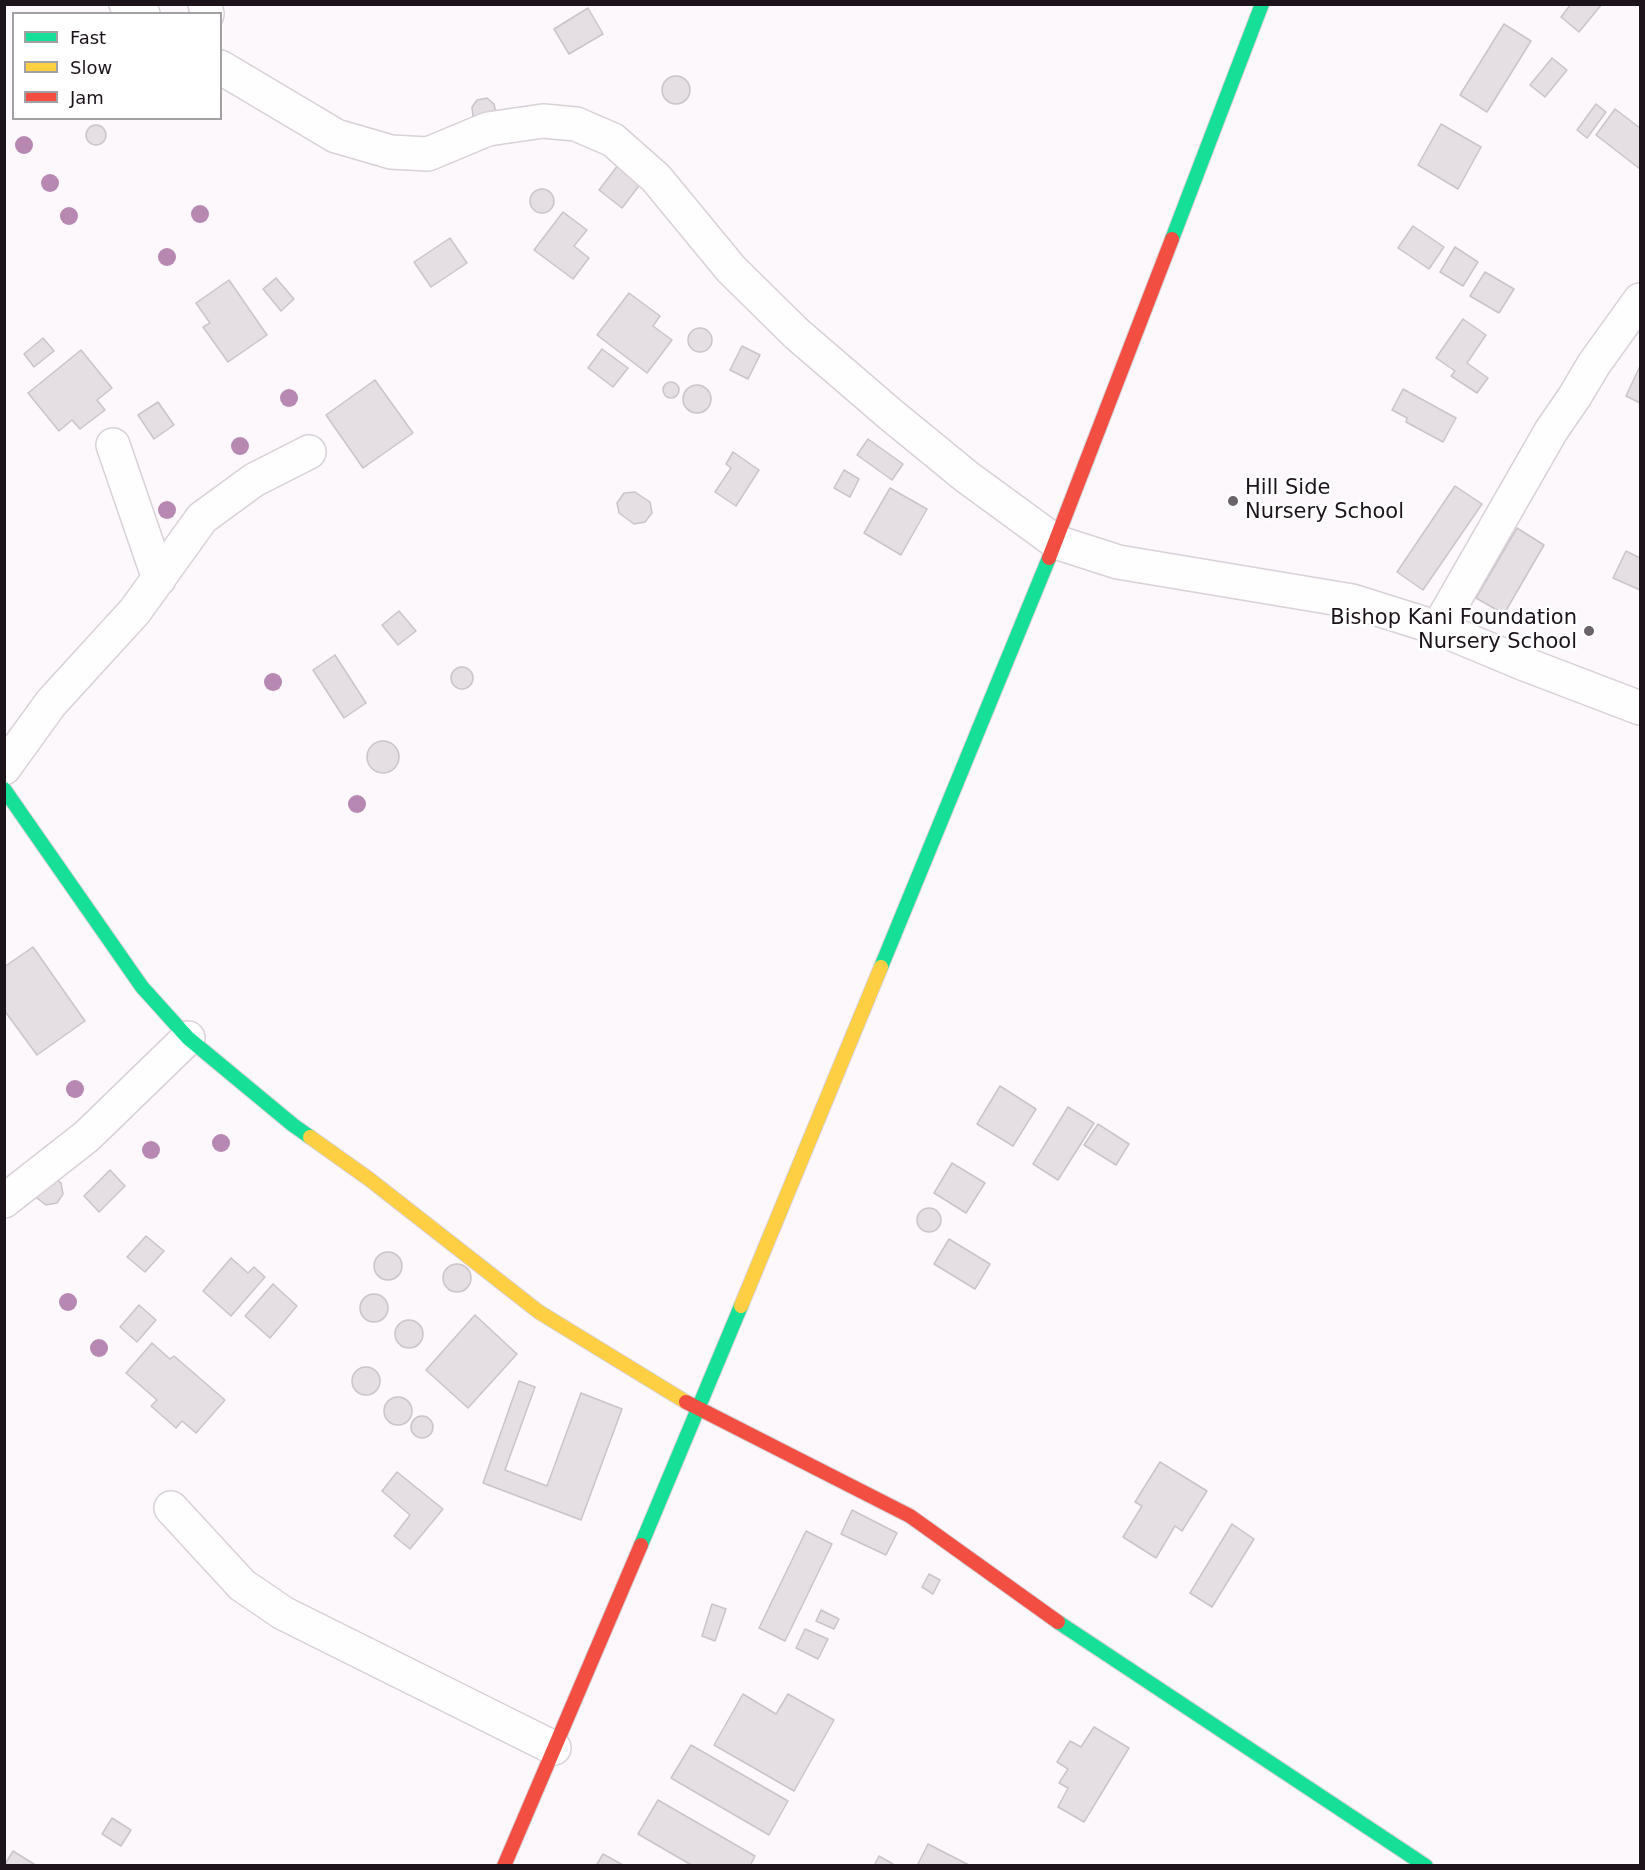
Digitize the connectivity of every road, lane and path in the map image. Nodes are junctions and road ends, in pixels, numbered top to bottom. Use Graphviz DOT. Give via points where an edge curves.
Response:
graph roads {
  1 [pos="126,4"];
  2 [pos="1263,4"];
  3 [pos="139,12"];
  4 [pos="222,68"];
  5 [pos="1641,300"];
  6 [pos="113,445"];
  7 [pos="309,452"];
  8 [pos="1056,542"];
  9 [pos="159,579"];
  10 [pos="1438,628"];
  11 [pos="1641,708"];
  12 [pos="4,768"];
  13 [pos="4,789"];
  14 [pos="188,1038"];
  15 [pos="4,1202"];
  16 [pos="698,1410"];
  17 [pos="171,1508"];
  18 [pos="554,1748"];
  19 [pos="504,1866"];
  20 [pos="1426,1866"];
  1 -- 3 [label="street"];
  2 -- 8 [label="street"];
  4 -- 8 [label="street" via="336,136 391,152 428,154 488,129 543,121 576,124 613,140 656,178 731,269 797,334 967,477"];
  5 -- 10 [label="street" via="1551,431"];
  6 -- 9 [label="street"];
  7 -- 9 [label="street" via="254,480 202,518"];
  8 -- 10 [label="street" via="1118,562 1352,601"];
  8 -- 16 [label="street"];
  9 -- 12 [label="street" via="51,703"];
  10 -- 11 [label="street"];
  13 -- 14 [label="street" via="142,987"];
  14 -- 15 [label="street" via="87,1136"];
  14 -- 16 [label="street" via="293,1125 540,1312"];
  16 -- 18 [label="street"];
  16 -- 20 [label="street" via="910,1516 1083,1640"];
  17 -- 18 [label="street" via="242,1585 283,1613"];
  18 -- 19 [label="street"];
}
